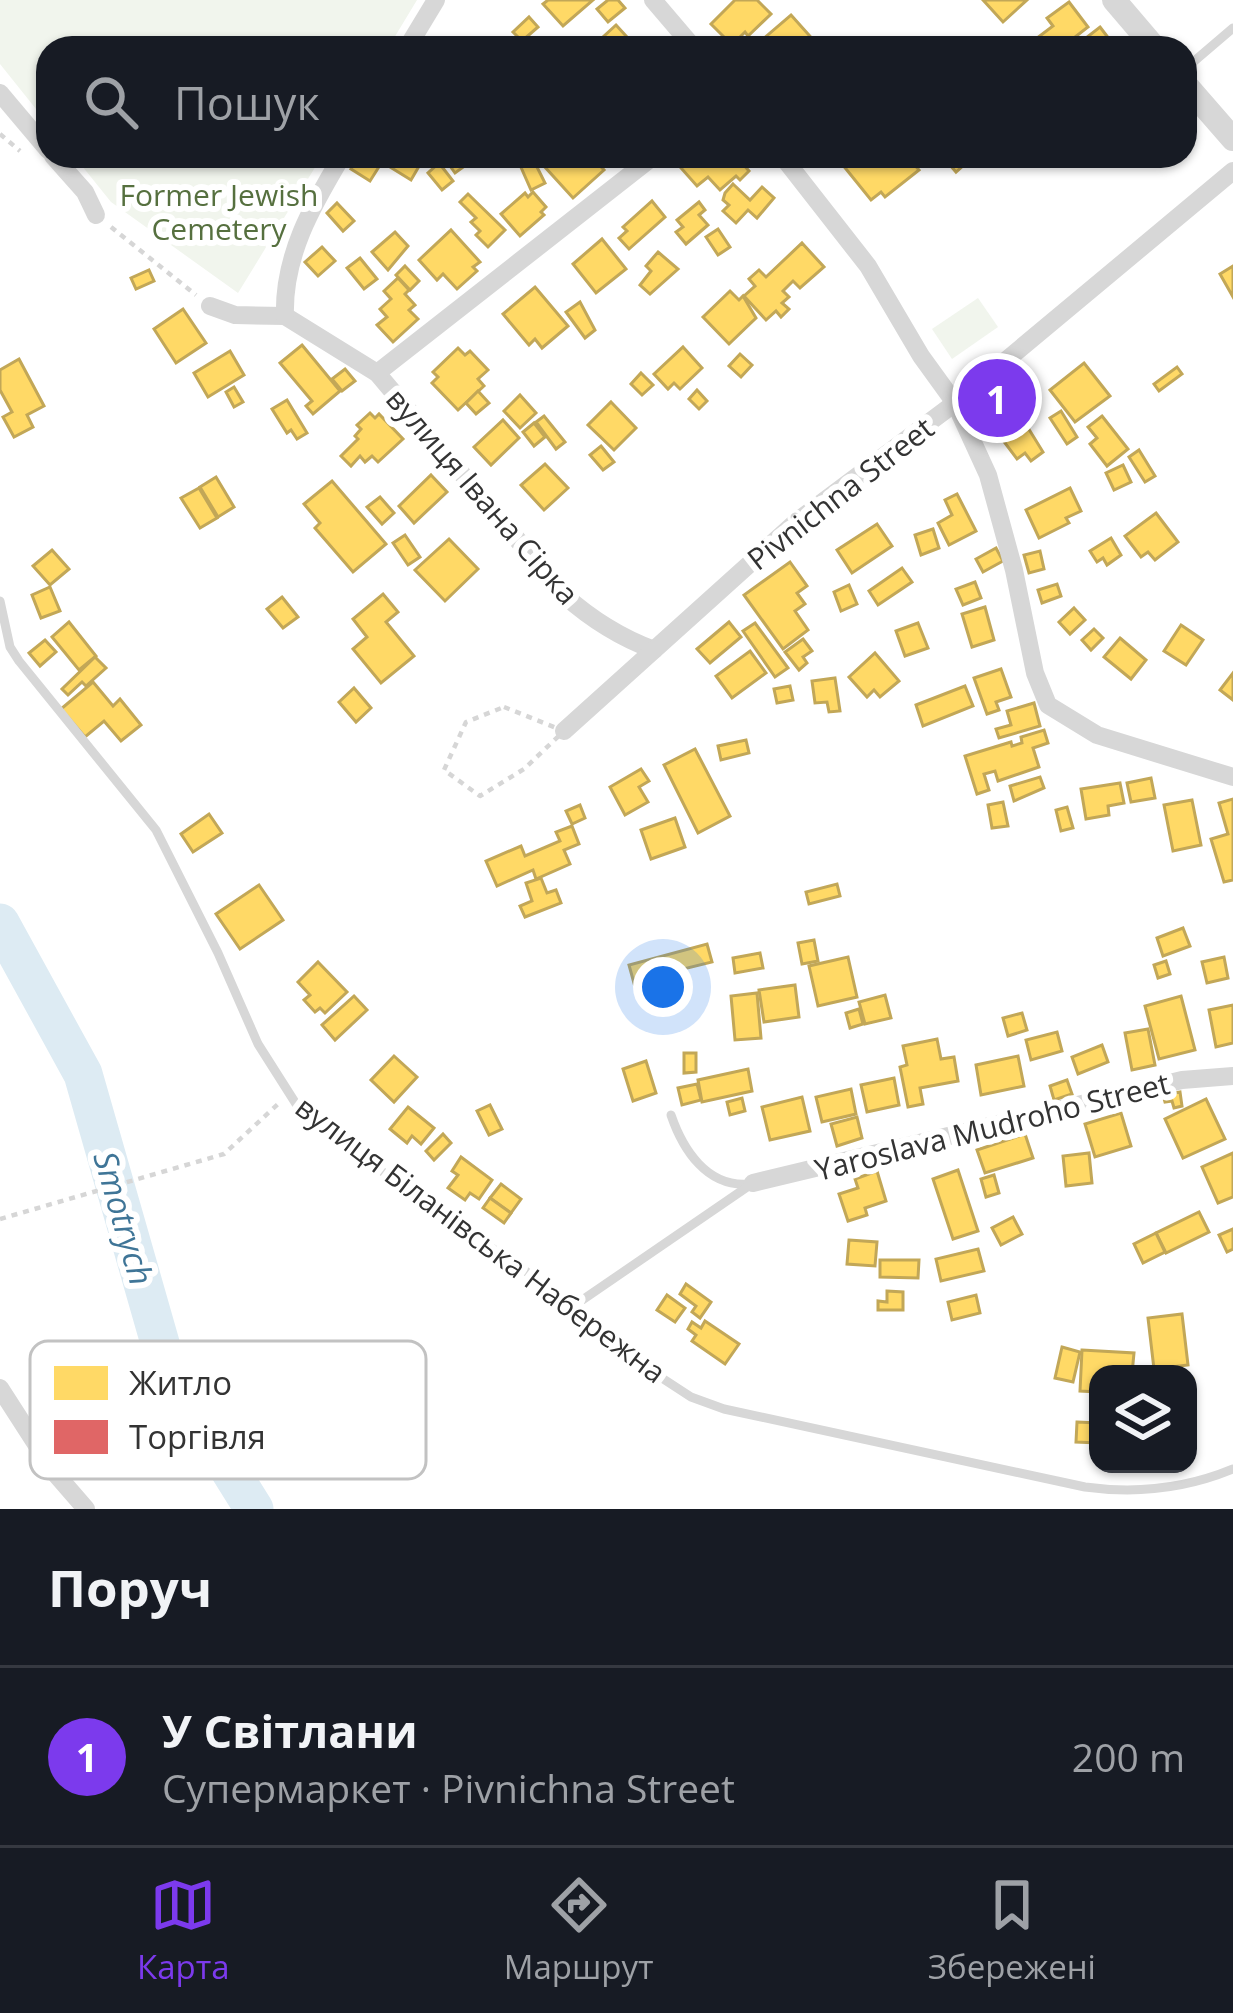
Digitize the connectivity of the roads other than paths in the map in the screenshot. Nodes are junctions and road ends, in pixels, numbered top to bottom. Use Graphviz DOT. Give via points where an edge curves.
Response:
graph roads {
  1 [pos="436,0"];
  2 [pos="653,0"];
  3 [pos="1114,0"];
  4 [pos="1233,28"];
  5 [pos="414,36"];
  6 [pos="684,36"];
  7 [pos="1145,36"];
  8 [pos="1197,58"];
  9 [pos="0,93"];
  10 [pos="1197,98"];
  11 [pos="36,136"];
  12 [pos="1233,139"];
  13 [pos="63,168"];
  14 [pos="335,168"];
  15 [pos="639,168"];
  16 [pos="791,168"];
  17 [pos="1233,171"];
  18 [pos="96,215"];
  19 [pos="210,306"];
  20 [pos="284,316"];
  21 [pos="377,373"];
  22 [pos="955,403"];
  23 [pos="0,601"];
  24 [pos="654,650"];
  25 [pos="564,731"];
  26 [pos="1233,777"];
  27 [pos="1233,1076"];
  28 [pos="671,1115"];
  29 [pos="753,1184"];
  30 [pos="575,1305"];
  31 [pos="0,1388"];
  32 [pos="30,1435"];
  33 [pos="1233,1469"];
  34 [pos="60,1479"];
  35 [pos="86,1509"];
  1 -- 5 [label="street"];
  2 -- 6 [label="street"];
  3 -- 7 [label="street"];
  4 -- 8 [label="lane"];
  9 -- 11 [label="street"];
  10 -- 12 [label="street"];
  13 -- 18 [label="street"];
  14 -- 20 [label="street" via="291,259"];
  15 -- 21 [label="street, вулиця Івана Сірка"];
  16 -- 22 [label="street" via="868,266"];
  17 -- 22 [label="street, Pivnichna Street"];
  19 -- 20 [label="street, вулиця Івана Сірка"];
  20 -- 21 [label="street, вулиця Івана Сірка"];
  21 -- 24 [label="street, вулиця Івана Сірка" via="564,595"];
  22 -- 24 [label="street, Pivnichna Street" via="796,522"];
  22 -- 26 [label="street" via="988,475 1048,705 1120,744"];
  23 -- 30 [label="lane, вулиця Біланівська Набережна" via="19,661 156,830 289,1094 400,1185"];
  24 -- 25 [label="street, Pivnichna Street"];
  27 -- 29 [label="street, Yaroslava Mudroho Street" via="1182,1080"];
  28 -- 29 [label="lane" via="700,1166 723,1181"];
  29 -- 30 [label="lane"];
  30 -- 33 [label="lane, вулиця Біланівська Набережна" via="645,1366 724,1409 1113,1490 1174,1487"];
  31 -- 32 [label="street"];
  34 -- 35 [label="street"];
}
